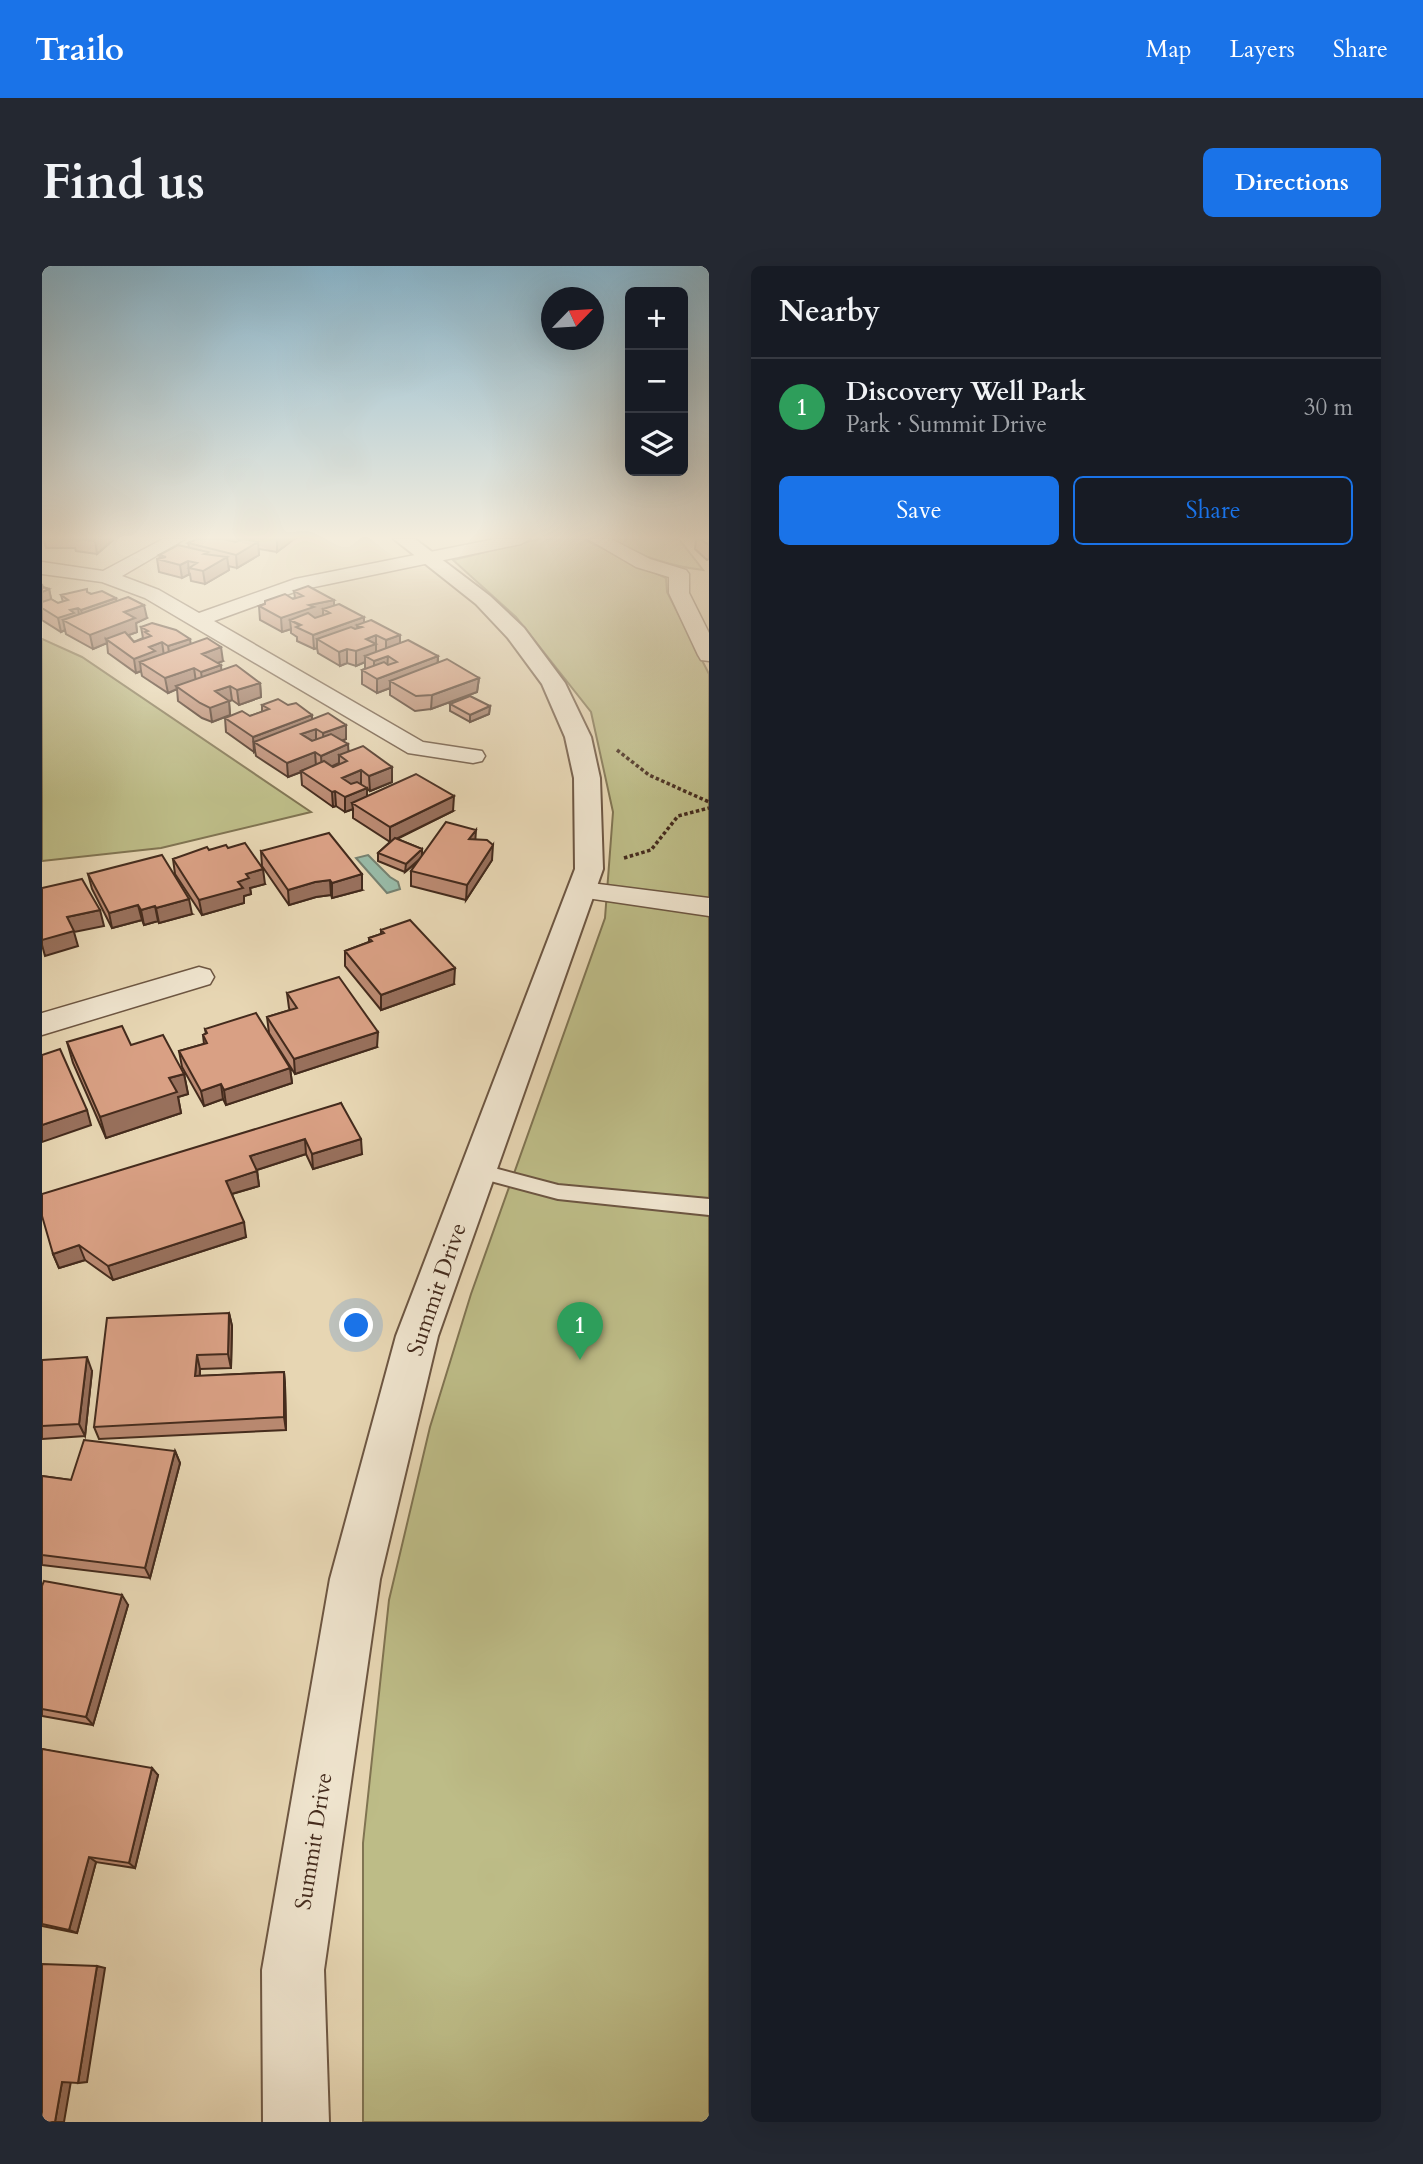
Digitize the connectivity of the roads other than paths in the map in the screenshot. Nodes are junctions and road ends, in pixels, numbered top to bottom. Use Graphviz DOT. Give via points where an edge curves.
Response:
graph roads {
  1 [pos="208,626"];
  2 [pos="509,626"];
  3 [pos="695,626"];
  4 [pos="709,655"];
  5 [pos="473,756"];
  6 [pos="586,879"];
  7 [pos="709,885"];
  8 [pos="709,907"];
  9 [pos="199,977"];
  10 [pos="42,1024"];
  11 [pos="479,1171"];
  12 [pos="709,1207"];
  13 [pos="296,2122"];
  1 -- 5 [label="street" via="416,748"];
  2 -- 6 [label="street, Summit Drive" via="553,683 578,737 587,778"];
  3 -- 4 [label="street"];
  6 -- 7 [label="street"];
  6 -- 8 [label="street"];
  6 -- 11 [label="street, Summit Drive"];
  9 -- 10 [label="street"];
  11 -- 12 [label="lane" via="558,1192"];
  11 -- 13 [label="street, Summit Drive" via="417,1336 355,1579 293,1970"];
}
